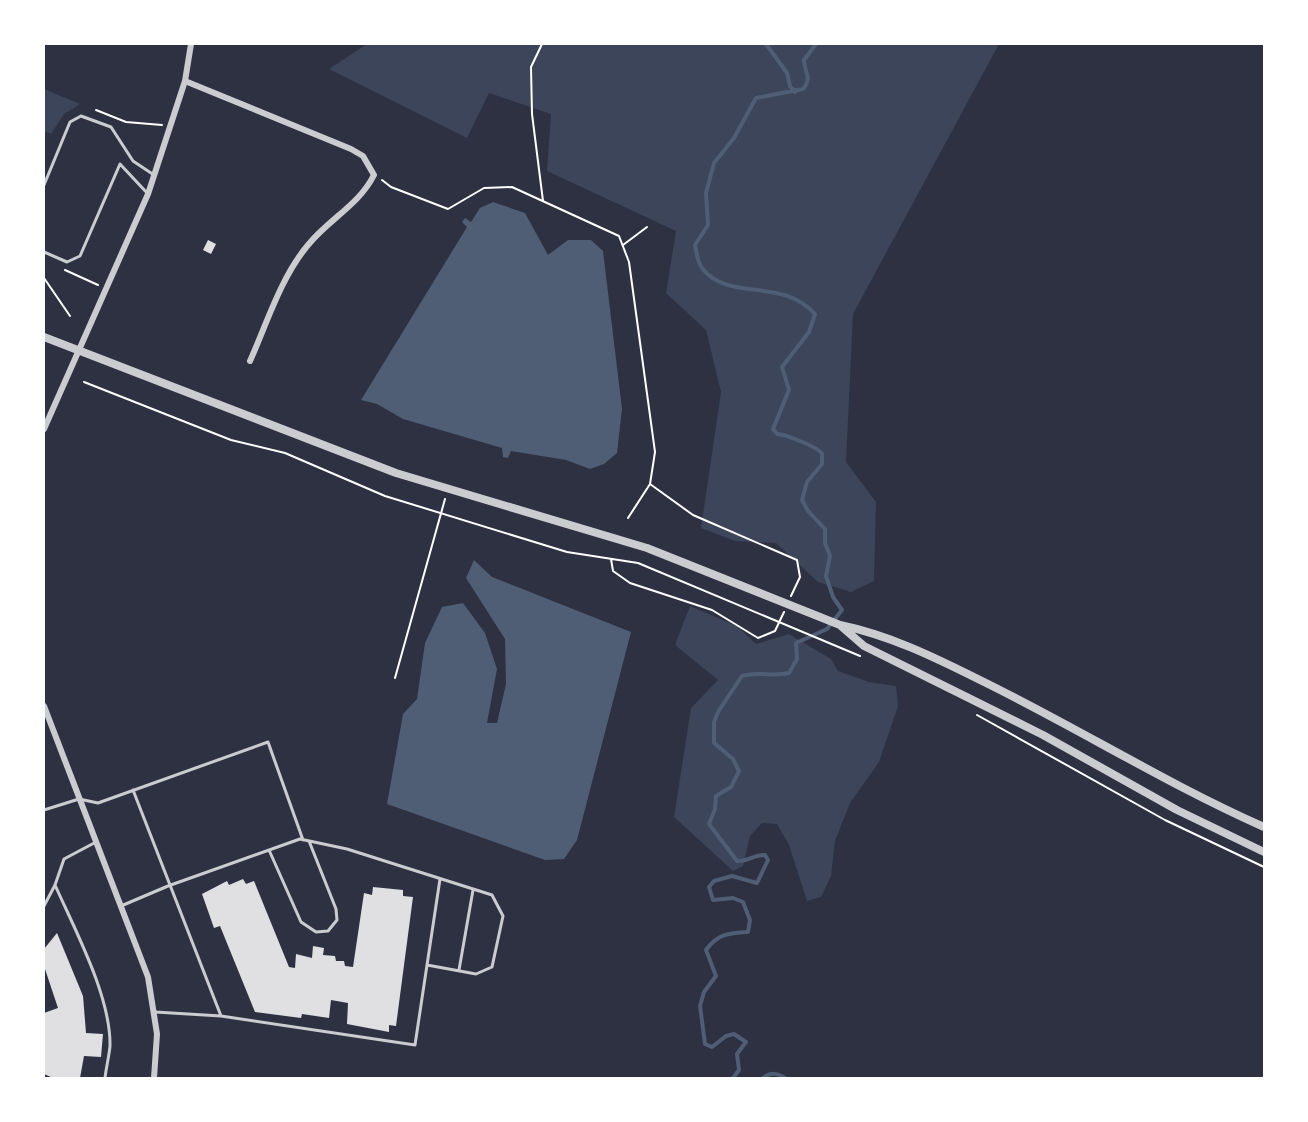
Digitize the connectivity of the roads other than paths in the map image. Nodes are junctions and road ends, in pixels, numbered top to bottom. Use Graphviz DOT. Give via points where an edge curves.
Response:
graph roads {
  1 [pos="191,44"];
  2 [pos="185,81"];
  3 [pos="154,175"];
  4 [pos="44,185"];
  5 [pos="148,194"];
  6 [pos="44,252"];
  7 [pos="44,337"];
  8 [pos="78,351"];
  9 [pos="250,361"];
  10 [pos="44,429"];
  11 [pos="840,625"];
  12 [pos="44,706"];
  13 [pos="45,714"];
  14 [pos="133,790"];
  15 [pos="80,799"];
  16 [pos="44,810"];
  17 [pos="1264,827"];
  18 [pos="303,840"];
  19 [pos="309,841"];
  20 [pos="96,842"];
  21 [pos="269,850"];
  22 [pos="1264,852"];
  23 [pos="440,879"];
  24 [pos="55,885"];
  25 [pos="168,886"];
  26 [pos="473,890"];
  27 [pos="44,906"];
  28 [pos="121,906"];
  29 [pos="427,965"];
  30 [pos="459,971"];
  31 [pos="155,1012"];
  32 [pos="221,1016"];
  33 [pos="105,1078"];
  34 [pos="154,1078"];
  1 -- 2 [label="street"];
  2 -- 3 [label="street"];
  2 -- 9 [label="street" via="351,149 363,156 374,175 358,198 309,243 293,266"];
  3 -- 4 [label="lane" via="133,161 111,127 81,116 70,122"];
  3 -- 5 [label="street"];
  5 -- 6 [label="lane" via="120,164 80,256 67,262"];
  5 -- 8 [label="street"];
  7 -- 8 [label="street"];
  8 -- 10 [label="street"];
  8 -- 11 [label="street" via="396,473 647,548"];
  11 -- 17 [label="street" via="869,631 924,653 1045,711 1102,745"];
  11 -- 22 [label="street" via="864,646"];
  12 -- 13 [label="street"];
  13 -- 15 [label="street"];
  14 -- 15 [label="lane" via="98,803"];
  14 -- 18 [label="lane" via="268,742"];
  14 -- 25 [label="lane"];
  15 -- 16 [label="lane"];
  15 -- 20 [label="street"];
  18 -- 19 [label="lane"];
  18 -- 21 [label="lane"];
  19 -- 21 [label="lane" via="336,909 337,920 328,931 316,932 302,922"];
  19 -- 23 [label="lane"];
  20 -- 24 [label="lane" via="64,859"];
  20 -- 28 [label="street"];
  21 -- 25 [label="lane"];
  23 -- 26 [label="lane"];
  23 -- 29 [label="lane"];
  24 -- 27 [label="lane"];
  24 -- 33 [label="lane" via="104,1008 110,1045"];
  25 -- 28 [label="lane"];
  25 -- 32 [label="lane"];
  26 -- 30 [label="lane"];
  26 -- 30 [label="lane" via="492,895 503,916 492,967 476,974"];
  28 -- 31 [label="street" via="148,977"];
  29 -- 30 [label="lane"];
  29 -- 32 [label="lane" via="415,1045"];
  31 -- 32 [label="lane"];
  31 -- 34 [label="street"];
}
